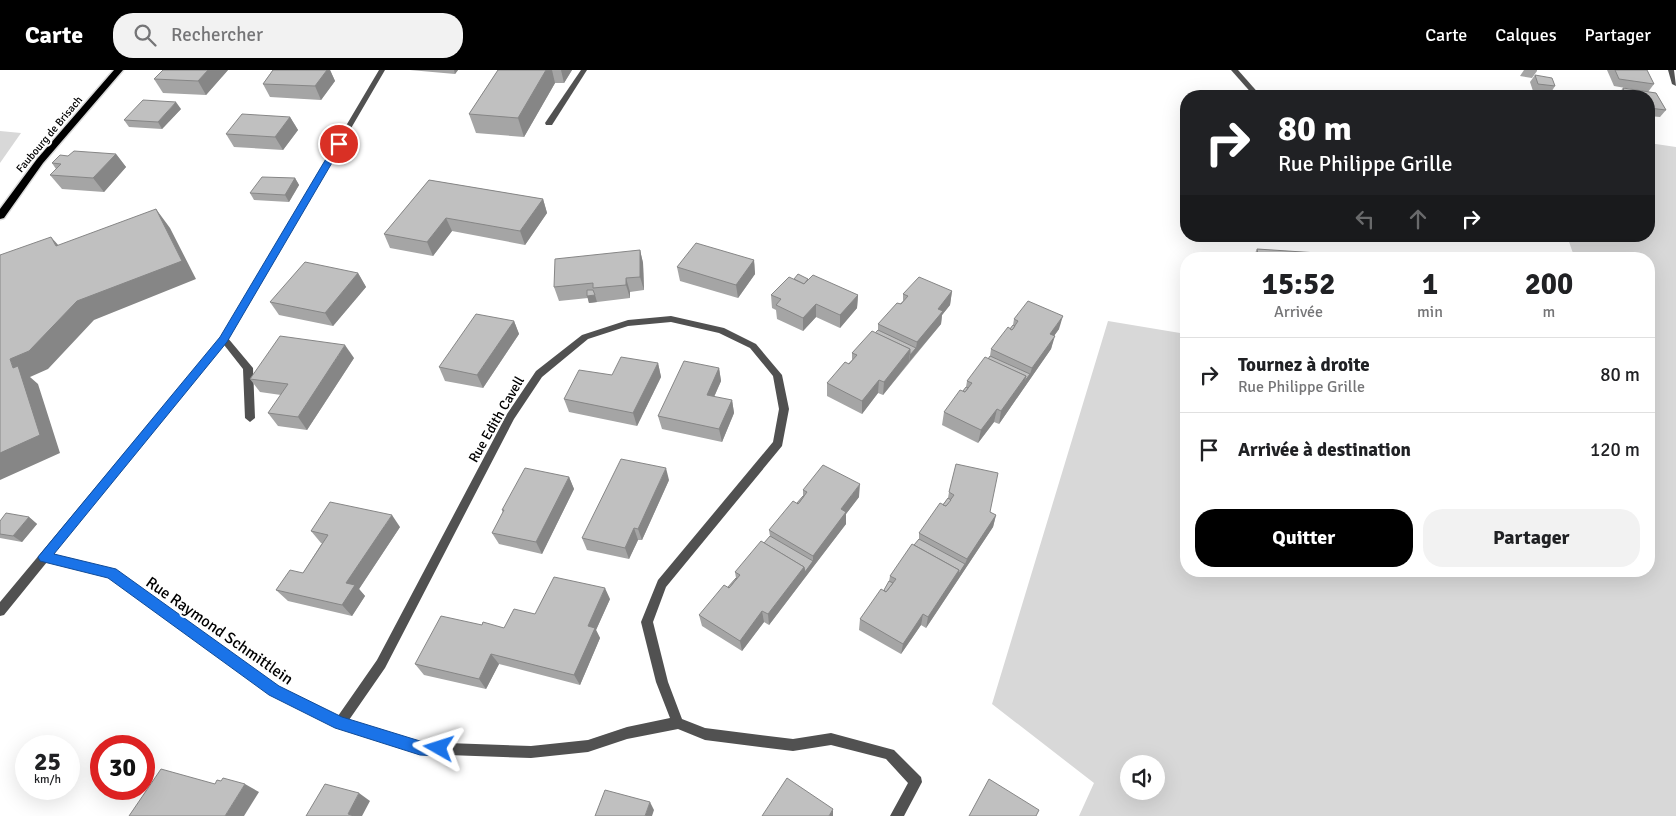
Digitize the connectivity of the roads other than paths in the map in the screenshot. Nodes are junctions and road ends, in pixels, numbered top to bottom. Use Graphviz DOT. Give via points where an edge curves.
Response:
graph roads {
  1 [pos="119,70"];
  2 [pos="382,70"];
  3 [pos="584,70"];
  4 [pos="1234,70"];
  5 [pos="1671,70"];
  6 [pos="1676,84"];
  7 [pos="1252,90"];
  8 [pos="549,123"];
  9 [pos="0,216"];
  10 [pos="224,339"];
  11 [pos="250,418"];
  12 [pos="44,557"];
  13 [pos="0,611"];
  14 [pos="340,723"];
  15 [pos="678,723"];
  16 [pos="897,816"];
  1 -- 9 [label="main road, Faubourg de Brisach" via="40,160"];
  2 -- 10 [label="street"];
  3 -- 8 [label="street"];
  4 -- 7 [label="street"];
  5 -- 6 [label="street"];
  10 -- 11 [label="street" via="248,368"];
  10 -- 12 [label="street"];
  12 -- 13 [label="street"];
  12 -- 14 [label="street, Rue Raymond Schmittlein" via="111,573 274,690"];
  14 -- 15 [label="street, Rue Raymond Schmittlein" via="420,748 531,752 588,746 627,733"];
  14 -- 15 [label="street, Rue Edith Cavell" via="381,664 510,417 539,374 585,337 628,323 671,319 721,330 754,346 776,376 784,409 778,443 662,584 647,622 662,682"];
  15 -- 16 [label="street" via="706,734 794,745 831,739 890,754 916,782"];
}
